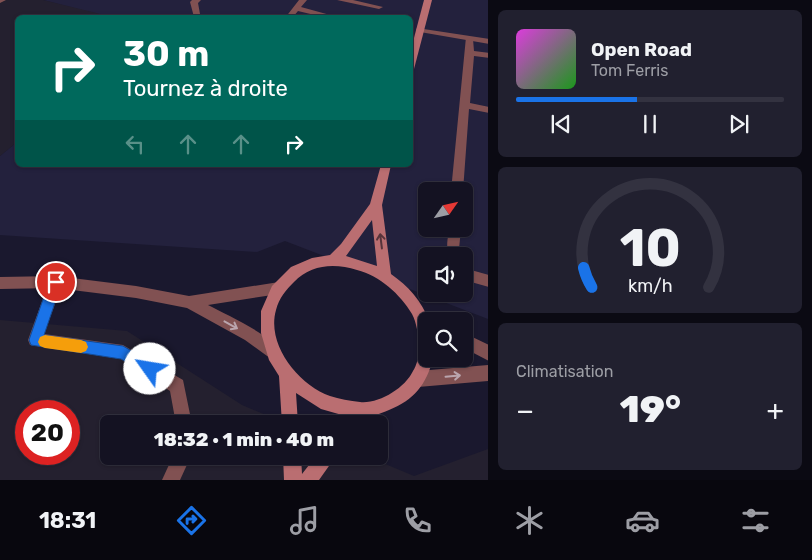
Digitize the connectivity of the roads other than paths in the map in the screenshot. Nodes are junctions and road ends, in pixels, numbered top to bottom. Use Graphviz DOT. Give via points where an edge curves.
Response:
graph roads {
  1 [pos="197,0"];
  2 [pos="303,0"];
  3 [pos="342,0"];
  4 [pos="428,0"];
  5 [pos="379,7"];
  6 [pos="296,8"];
  7 [pos="197,15"];
  8 [pos="290,15"];
  9 [pos="325,15"];
  10 [pos="420,30"];
  11 [pos="469,39"];
  12 [pos="488,42"];
  13 [pos="470,53"];
  14 [pos="488,56"];
  15 [pos="413,57"];
  16 [pos="464,105"];
  17 [pos="488,110"];
  18 [pos="386,167"];
  19 [pos="459,182"];
  20 [pos="376,205"];
  21 [pos="333,260"];
  22 [pos="385,276"];
  23 [pos="473,277"];
  24 [pos="488,281"];
  25 [pos="56,282"];
  26 [pos="0,283"];
  27 [pos="279,288"];
  28 [pos="188,302"];
  29 [pos="421,312"];
  30 [pos="473,345"];
  31 [pos="274,354"];
  32 [pos="488,354"];
  33 [pos="422,367"];
  34 [pos="488,373"];
  35 [pos="286,376"];
  36 [pos="418,379"];
  37 [pos="366,410"];
  38 [pos="183,415"];
  39 [pos="289,415"];
  40 [pos="362,415"];
  41 [pos="178,465"];
  42 [pos="293,465"];
  43 [pos="320,465"];
  44 [pos="171,480"];
  45 [pos="294,480"];
  46 [pos="308,480"];
  1 -- 7 [label="street" via="194,2"];
  2 -- 6 [label="street"];
  3 -- 5 [label="street"];
  4 -- 10 [label="street"];
  6 -- 8 [label="street"];
  6 -- 9 [label="street"];
  10 -- 11 [label="street"];
  10 -- 15 [label="street"];
  11 -- 12 [label="street"];
  11 -- 13 [label="street"];
  13 -- 14 [label="street"];
  13 -- 16 [label="street"];
  16 -- 17 [label="street"];
  16 -- 19 [label="street"];
  18 -- 20 [label="street"];
  20 -- 21 [label="street"];
  22 -- 20 [label="street, one-way"];
  21 -- 22 [label="street" via="354,262"];
  21 -- 27 [label="street" via="303,266 283,280"];
  22 -- 29 [label="street"];
  23 -- 24 [label="street"];
  25 -- 26 [label="street"];
  25 -- 28 [label="street"];
  25 -- 38 [label="street" via="35,340 123,352 178,386"];
  27 -- 28 [label="street"];
  27 -- 31 [label="street" via="271,300 267,325"];
  28 -- 31 [label="street, one-way" via="250,335"];
  30 -- 32 [label="street"];
  31 -- 35 [label="street"];
  33 -- 36 [label="street"];
  36 -- 34 [label="street, one-way"];
  35 -- 37 [label="street" via="309,396 337,408"];
  35 -- 39 [label="street"];
  36 -- 37 [label="street" via="401,398"];
  37 -- 40 [label="street"];
  41 -- 44 [label="street"];
  42 -- 45 [label="street"];
  43 -- 46 [label="street"];
}
